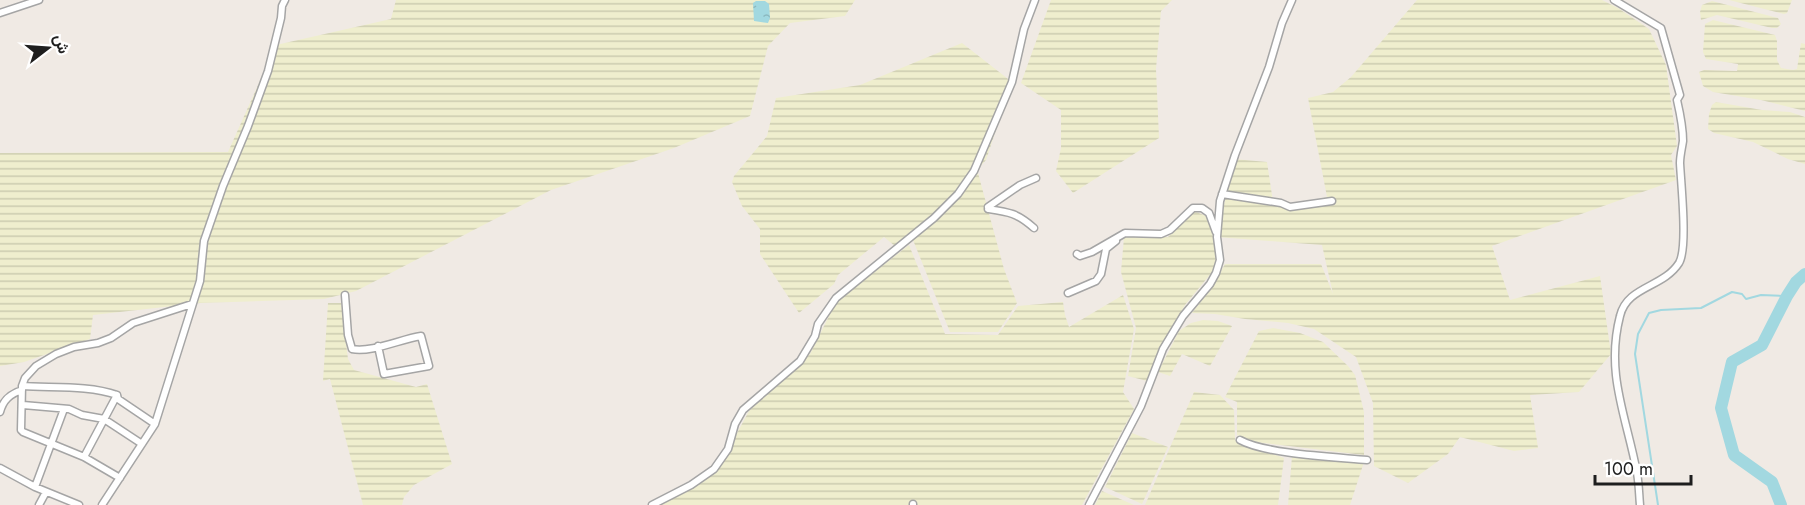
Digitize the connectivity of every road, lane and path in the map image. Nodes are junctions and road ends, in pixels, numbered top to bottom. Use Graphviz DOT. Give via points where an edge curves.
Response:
graph roads {
  1 [pos="39,0"];
  2 [pos="285,0"];
  3 [pos="1035,0"];
  4 [pos="1292,0"];
  5 [pos="1614,0"];
  6 [pos="0,13"];
  7 [pos="1036,178"];
  8 [pos="1222,194"];
  9 [pos="1332,201"];
  10 [pos="1034,228"];
  11 [pos="1120,237"];
  12 [pos="1217,237"];
  13 [pos="1077,254"];
  14 [pos="1068,293"];
  15 [pos="345,295"];
  16 [pos="192,304"];
  17 [pos="378,346"];
  18 [pos="22,388"];
  19 [pos="117,395"];
  20 [pos="23,405"];
  21 [pos="64,409"];
  22 [pos="0,412"];
  23 [pos="104,419"];
  24 [pos="155,424"];
  25 [pos="1240,440"];
  26 [pos="52,443"];
  27 [pos="142,444"];
  28 [pos="84,457"];
  29 [pos="1367,460"];
  30 [pos="0,468"];
  31 [pos="120,478"];
  32 [pos="35,487"];
  33 [pos="46,492"];
  34 [pos="39,505"];
  35 [pos="79,505"];
  36 [pos="102,505"];
  37 [pos="652,505"];
  38 [pos="1089,505"];
  39 [pos="1640,505"];
  1 -- 6 [label="street"];
  2 -- 16 [label="street" via="268,71 204,241 201,276"];
  3 -- 37 [label="street" via="1012,82 974,171 958,194 836,298 800,361 743,410 728,449 714,469"];
  4 -- 8 [label="street"];
  5 -- 39 [label="street" via="1661,28 1680,95 1677,100 1683,140 1681,256 1662,280 1634,293 1624,305 1616,339 1617,391 1636,469"];
  7 -- 10 [label="street" via="988,208 1015,213"];
  8 -- 9 [label="street" via="1290,207"];
  8 -- 12 [label="street"];
  11 -- 12 [label="street" via="1125,233 1161,234 1193,208 1202,208 1209,213"];
  11 -- 13 [label="street" via="1092,252"];
  11 -- 14 [label="street" via="1106,249 1096,281"];
  12 -- 38 [label="street" via="1220,260 1214,278 1163,349 1141,406"];
  15 -- 17 [label="street" via="352,349"];
  16 -- 18 [label="street" via="130,324 105,340 56,354 36,366"];
  16 -- 24 [label="street"];
  17 -- 17 [label="street" via="421,336 429,366 384,374"];
  18 -- 19 [label="street" via="96,389"];
  18 -- 20 [label="street"];
  18 -- 22 [label="street" via="6,399"];
  19 -- 23 [label="street"];
  19 -- 24 [label="street"];
  20 -- 21 [label="street"];
  20 -- 26 [label="street" via="21,430"];
  21 -- 23 [label="street"];
  21 -- 26 [label="street"];
  23 -- 27 [label="street"];
  23 -- 28 [label="street"];
  24 -- 27 [label="street"];
  25 -- 29 [label="street" via="1283,450"];
  26 -- 28 [label="street"];
  26 -- 32 [label="street"];
  27 -- 31 [label="street"];
  28 -- 31 [label="street"];
  30 -- 32 [label="street"];
  31 -- 36 [label="street"];
  32 -- 33 [label="street"];
  33 -- 34 [label="street"];
  33 -- 35 [label="street"];
}
